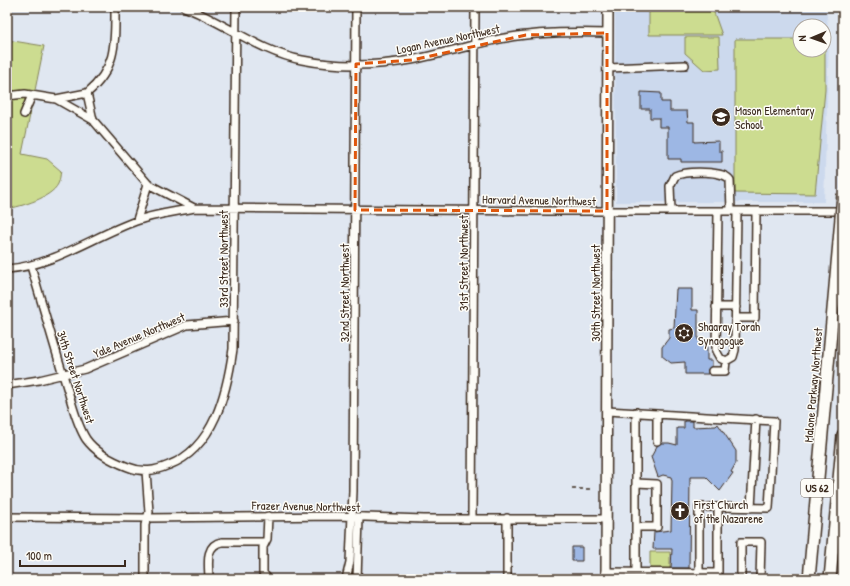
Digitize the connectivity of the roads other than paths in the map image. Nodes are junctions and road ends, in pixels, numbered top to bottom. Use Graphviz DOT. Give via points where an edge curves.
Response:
graph roads {
  1 [pos="115,7"];
  2 [pos="184,7"];
  3 [pos="236,7"];
  4 [pos="356,7"];
  5 [pos="475,7"];
  6 [pos="608,7"];
  7 [pos="235,31"];
  8 [pos="607,33"];
  9 [pos="475,45"];
  10 [pos="356,64"];
  11 [pos="685,66"];
  12 [pos="608,68"];
  13 [pos="87,93"];
  14 [pos="32,95"];
  15 [pos="7,96"];
  16 [pos="56,99"];
  17 [pos="24,114"];
  18 [pos="93,120"];
  19 [pos="148,184"];
  20 [pos="843,194"];
  21 [pos="194,208"];
  22 [pos="235,209"];
  23 [pos="355,210"];
  24 [pos="474,210"];
  25 [pos="607,211"];
  26 [pos="671,211"];
  27 [pos="734,211"];
  28 [pos="718,212"];
  29 [pos="756,212"];
  30 [pos="843,212"];
  31 [pos="137,220"];
  32 [pos="30,266"];
  33 [pos="7,269"];
  34 [pos="716,307"];
  35 [pos="736,307"];
  36 [pos="736,318"];
  37 [pos="234,321"];
  38 [pos="726,361"];
  39 [pos="712,370"];
  40 [pos="63,375"];
  41 [pos="7,385"];
  42 [pos="607,411"];
  43 [pos="636,412"];
  44 [pos="657,414"];
  45 [pos="756,419"];
  46 [pos="843,435"];
  47 [pos="657,441"];
  48 [pos="146,471"];
  49 [pos="636,483"];
  50 [pos="718,507"];
  51 [pos="751,508"];
  52 [pos="268,516"];
  53 [pos="7,517"];
  54 [pos="355,517"];
  55 [pos="147,518"];
  56 [pos="472,518"];
  57 [pos="507,518"];
  58 [pos="605,519"];
  59 [pos="636,527"];
  60 [pos="265,542"];
  61 [pos="636,572"];
  62 [pos="699,573"];
  63 [pos="606,575"];
  64 [pos="145,579"];
  65 [pos="208,579"];
  66 [pos="268,579"];
  67 [pos="346,579"];
  68 [pos="357,579"];
  69 [pos="507,579"];
  70 [pos="741,579"];
  71 [pos="760,579"];
  72 [pos="809,579"];
  73 [pos="830,579"];
  1 -- 13 [label="street" via="114,50 111,60 105,74"];
  2 -- 7 [label="street, Logan Avenue Northwest"];
  3 -- 7 [label="street, 33rd Street Northwest"];
  4 -- 10 [label="street, 32nd Street Northwest"];
  5 -- 9 [label="street, 31st Street Northwest"];
  6 -- 8 [label="main road, 30th Street Northwest"];
  7 -- 10 [label="street, Logan Avenue Northwest" via="270,49 301,60"];
  7 -- 22 [label="street, 33rd Street Northwest"];
  8 -- 9 [label="street, Logan Avenue Northwest" via="526,35"];
  8 -- 12 [label="main road, 30th Street Northwest"];
  9 -- 10 [label="street, Logan Avenue Northwest" via="412,60"];
  9 -- 24 [label="street, 31st Street Northwest"];
  10 -- 23 [label="street, 32nd Street Northwest"];
  11 -- 12 [label="street"];
  12 -- 25 [label="main road, 30th Street Northwest"];
  13 -- 16 [label="street"];
  13 -- 18 [label="street"];
  14 -- 15 [label="street"];
  14 -- 16 [label="street"];
  14 -- 17 [label="street"];
  16 -- 18 [label="street"];
  18 -- 19 [label="street"];
  19 -- 21 [label="street"];
  19 -- 31 [label="street"];
  20 -- 72 [label="highway, Malone Parkway Northwest / US 62, bridge"];
  21 -- 22 [label="street, Harvard Avenue Northwest"];
  21 -- 31 [label="street"];
  22 -- 23 [label="street, Harvard Avenue Northwest"];
  22 -- 37 [label="street, 33rd Street Northwest"];
  23 -- 24 [label="street, Harvard Avenue Northwest"];
  23 -- 54 [label="street, 32nd Street Northwest"];
  24 -- 25 [label="street, Harvard Avenue Northwest"];
  24 -- 56 [label="street, 31st Street Northwest"];
  25 -- 26 [label="street, Harvard Avenue Northwest"];
  25 -- 42 [label="main road, 30th Street Northwest"];
  26 -- 27 [label="street" via="670,186 676,176 725,174 730,180"];
  26 -- 28 [label="street, Harvard Avenue Northwest"];
  27 -- 28 [label="street, Harvard Avenue Northwest"];
  27 -- 29 [label="street, Harvard Avenue Northwest"];
  27 -- 35 [label="street"];
  28 -- 34 [label="street"];
  29 -- 30 [label="street, Harvard Avenue Northwest"];
  29 -- 36 [label="street" via="755,318"];
  31 -- 32 [label="street"];
  32 -- 33 [label="street"];
  32 -- 40 [label="street, 34th Street Northwest"];
  34 -- 35 [label="street"];
  34 -- 38 [label="street" via="716,351 720,358"];
  35 -- 36 [label="street"];
  36 -- 38 [label="street" via="735,353"];
  37 -- 40 [label="street, Yale Avenue Northwest" via="187,325 100,364"];
  37 -- 48 [label="street, 33rd Street Northwest" via="233,349 228,375 218,409 205,437 184,458 165,467"];
  38 -- 39 [label="street" via="725,371"];
  40 -- 41 [label="street, Yale Avenue Northwest"];
  40 -- 48 [label="street, 34th Street Northwest" via="81,430 87,440 112,461"];
  42 -- 43 [label="street"];
  42 -- 58 [label="main road, 30th Street Northwest"];
  43 -- 44 [label="street"];
  43 -- 49 [label="street"];
  44 -- 45 [label="street"];
  44 -- 47 [label="street"];
  45 -- 51 [label="street"];
  45 -- 51 [label="street" via="774,421 769,508"];
  46 -- 73 [label="highway, US 62"];
  48 -- 55 [label="street" via="149,512"];
  49 -- 59 [label="street"];
  49 -- 59 [label="street" via="657,484 657,527"];
  50 -- 51 [label="street"];
  50 -- 62 [label="street" via="718,573"];
  50 -- 62 [label="street" via="699,507"];
  52 -- 54 [label="street, Frazer Avenue Northwest"];
  52 -- 55 [label="street, Frazer Avenue Northwest"];
  52 -- 60 [label="street"];
  53 -- 55 [label="street, Frazer Avenue Northwest"];
  54 -- 56 [label="street, Frazer Avenue Northwest"];
  54 -- 67 [label="street, 32nd Street Northwest"];
  54 -- 68 [label="street"];
  55 -- 64 [label="street"];
  56 -- 57 [label="street, Frazer Avenue Northwest"];
  57 -- 58 [label="street, Frazer Avenue Northwest"];
  57 -- 69 [label="street"];
  58 -- 63 [label="main road, 30th Street Northwest"];
  59 -- 61 [label="street"];
  60 -- 65 [label="street" via="216,544 209,552"];
  60 -- 66 [label="street" via="263,573"];
  61 -- 62 [label="street"];
  61 -- 63 [label="street"];
  70 -- 71 [label="street" via="741,542 761,542"];
}
